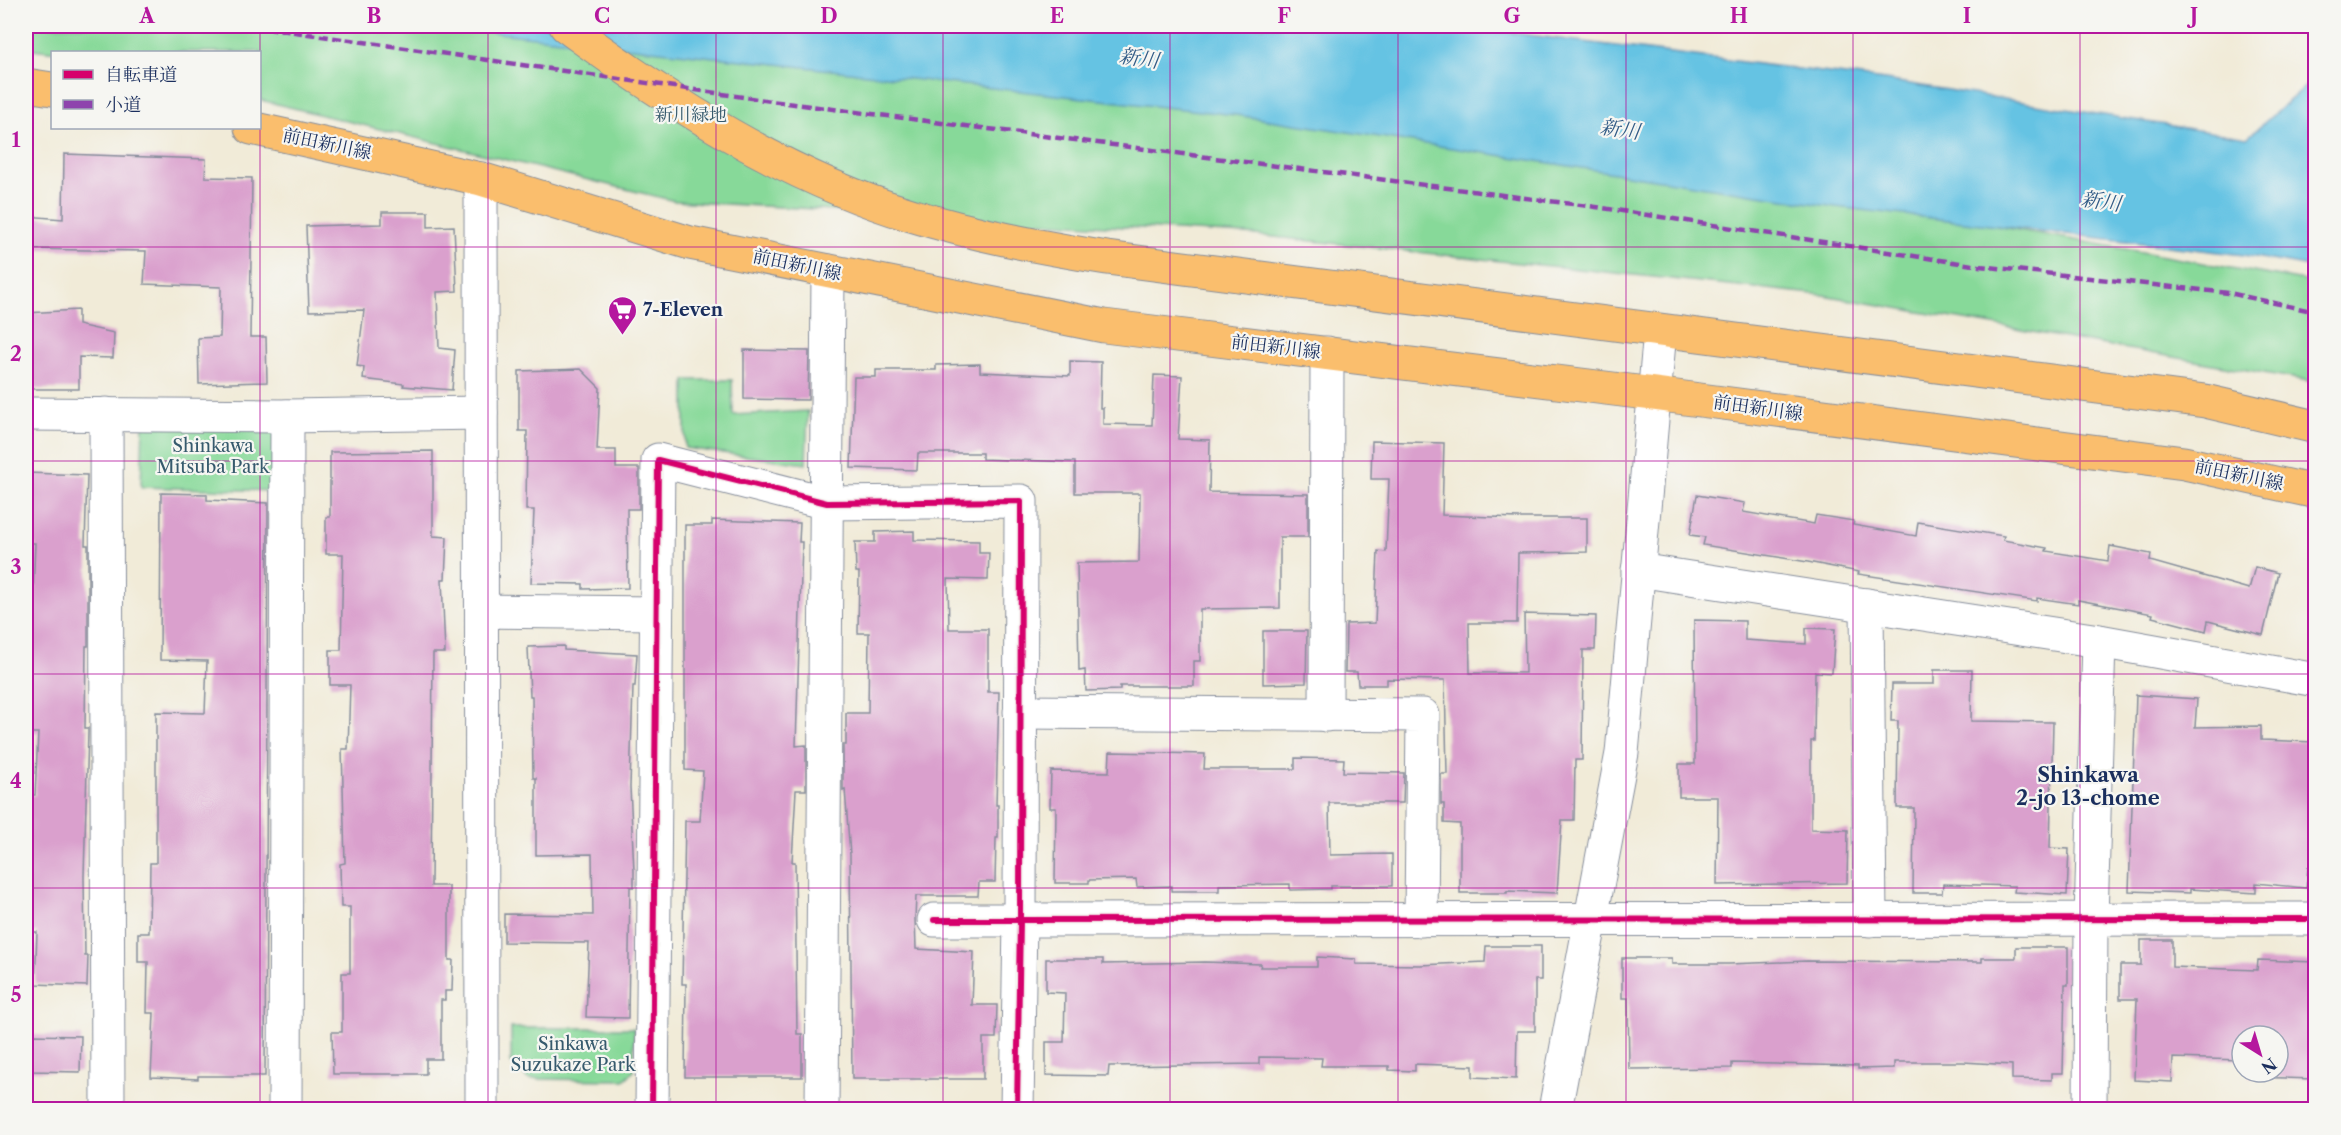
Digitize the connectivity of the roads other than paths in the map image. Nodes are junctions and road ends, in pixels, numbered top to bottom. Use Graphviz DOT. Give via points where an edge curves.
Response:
graph roads {
  1 [pos="566,26"];
  2 [pos="26,85"];
  3 [pos="51,89"];
  4 [pos="256,129"];
  5 [pos="481,179"];
  6 [pos="828,271"];
  7 [pos="1660,331"];
  8 [pos="1327,353"];
  9 [pos="1654,394"];
  10 [pos="481,413"];
  11 [pos="26,414"];
  12 [pos="106,414"];
  13 [pos="287,416"];
  14 [pos="2316,427"];
  15 [pos="2316,492"];
  16 [pos="827,503"];
  17 [pos="1638,570"];
  18 [pos="1867,605"];
  19 [pos="482,611"];
  20 [pos="656,613"];
  21 [pos="2099,641"];
  22 [pos="2316,680"];
  23 [pos="1020,712"];
  24 [pos="1326,715"];
  25 [pos="1020,919"];
  26 [pos="2091,919"];
  27 [pos="2316,919"];
  28 [pos="934,920"];
  29 [pos="1591,920"];
  30 [pos="1870,920"];
  31 [pos="1421,921"];
  32 [pos="108,1110"];
  33 [pos="285,1110"];
  34 [pos="482,1110"];
  35 [pos="652,1110"];
  36 [pos="822,1110"];
  37 [pos="1017,1110"];
  38 [pos="1555,1110"];
  39 [pos="2090,1110"];
  1 -- 7 [label="main road" via="694,114 843,191 910,215 1041,247 1118,259"];
  2 -- 3 [label="main road"];
  4 -- 5 [label="main road, 前田新川線"];
  5 -- 6 [label="main road, 前田新川線" via="690,243"];
  5 -- 10 [label="street"];
  6 -- 8 [label="main road, 前田新川線" via="1104,326"];
  6 -- 16 [label="street"];
  7 -- 9 [label="street"];
  7 -- 14 [label="main road" via="2205,402"];
  8 -- 9 [label="main road, 前田新川線"];
  8 -- 24 [label="street"];
  9 -- 15 [label="main road, 前田新川線" via="2184,463"];
  9 -- 17 [label="street"];
  10 -- 13 [label="street"];
  10 -- 19 [label="street"];
  11 -- 12 [label="street"];
  12 -- 13 [label="street"];
  12 -- 32 [label="street"];
  13 -- 33 [label="street"];
  16 -- 20 [label="street" via="658,460"];
  16 -- 23 [label="street" via="1021,501"];
  16 -- 36 [label="street"];
  17 -- 18 [label="street"];
  17 -- 29 [label="street" via="1622,753"];
  18 -- 21 [label="street"];
  18 -- 30 [label="street"];
  19 -- 20 [label="street"];
  19 -- 34 [label="street"];
  20 -- 35 [label="street"];
  21 -- 22 [label="street"];
  21 -- 26 [label="street"];
  23 -- 24 [label="street"];
  23 -- 25 [label="street"];
  24 -- 31 [label="street" via="1423,716"];
  25 -- 28 [label="street"];
  25 -- 31 [label="street"];
  25 -- 37 [label="street"];
  26 -- 27 [label="street"];
  26 -- 30 [label="street"];
  26 -- 39 [label="street"];
  29 -- 30 [label="street"];
  29 -- 31 [label="street"];
  29 -- 38 [label="street"];
}
